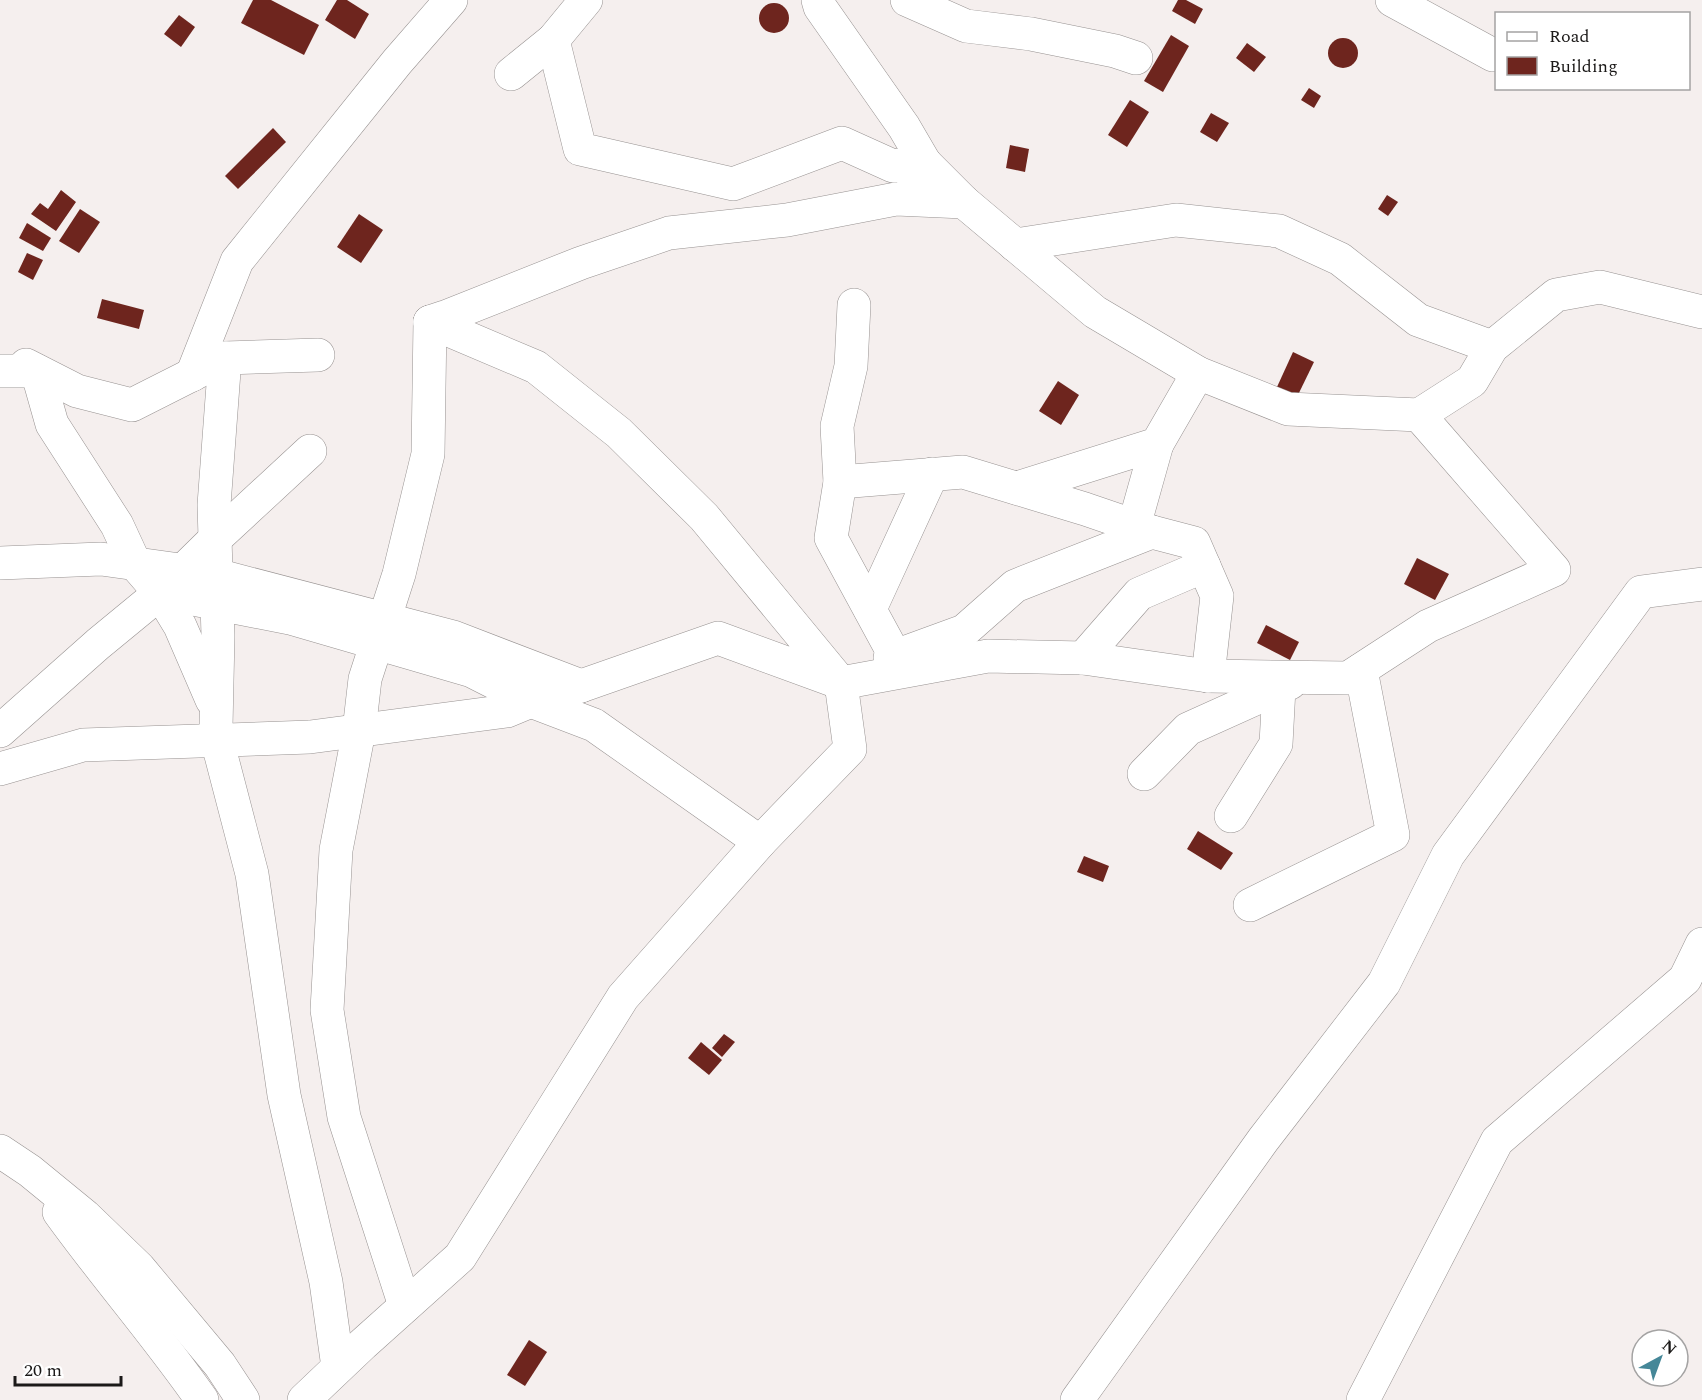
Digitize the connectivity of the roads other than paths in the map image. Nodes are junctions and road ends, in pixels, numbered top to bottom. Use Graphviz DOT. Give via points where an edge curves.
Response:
graph roads {
  1 [pos="451,0"];
  2 [pos="586,0"];
  3 [pos="818,0"];
  4 [pos="907,0"];
  5 [pos="1392,0"];
  6 [pos="553,40"];
  7 [pos="1493,55"];
  8 [pos="1136,58"];
  9 [pos="511,74"];
  10 [pos="925,163"];
  11 [pos="896,199"];
  12 [pos="964,202"];
  13 [pos="1015,245"];
  14 [pos="854,305"];
  15 [pos="1702,312"];
  16 [pos="430,322"];
  17 [pos="1492,347"];
  18 [pos="0,352"];
  19 [pos="318,355"];
  20 [pos="225,358"];
  21 [pos="0,371"];
  22 [pos="37,371"];
  23 [pos="1198,373"];
  24 [pos="192,375"];
  25 [pos="1419,415"];
  26 [pos="1157,444"];
  27 [pos="310,451"];
  28 [pos="932,474"];
  29 [pos="840,482"];
  30 [pos="1017,488"];
  31 [pos="1143,529"];
  32 [pos="215,539"];
  33 [pos="0,562"];
  34 [pos="135,564"];
  35 [pos="1204,566"];
  36 [pos="183,570"];
  37 [pos="1702,584"];
  38 [pos="216,589"];
  39 [pos="160,593"];
  40 [pos="870,609"];
  41 [pos="380,631"];
  42 [pos="895,656"];
  43 [pos="1083,658"];
  44 [pos="1361,670"];
  45 [pos="1209,676"];
  46 [pos="1291,682"];
  47 [pos="841,683"];
  48 [pos="581,686"];
  49 [pos="531,701"];
  50 [pos="217,725"];
  51 [pos="0,731"];
  52 [pos="359,731"];
  53 [pos="0,769"];
  54 [pos="1144,774"];
  55 [pos="1231,816"];
  56 [pos="760,842"];
  57 [pos="1250,905"];
  58 [pos="1702,944"];
  59 [pos="0,1131"];
  60 [pos="0,1151"];
  61 [pos="30,1171"];
  62 [pos="405,1306"];
  63 [pos="338,1367"];
  64 [pos="202,1400"];
  65 [pos="243,1400"];
  66 [pos="304,1400"];
  67 [pos="1077,1400"];
  68 [pos="1362,1400"];
  1 -- 24 [label="street" via="237,261"];
  2 -- 6 [label="street"];
  3 -- 10 [label="street"];
  4 -- 8 [label="street" via="966,26 1031,34"];
  5 -- 7 [label="street"];
  6 -- 9 [label="street"];
  6 -- 10 [label="street" via="580,149 733,184 842,143 893,166"];
  10 -- 11 [label="street"];
  10 -- 12 [label="street"];
  11 -- 12 [label="street"];
  11 -- 16 [label="street" via="787,220 669,233"];
  12 -- 13 [label="street"];
  13 -- 17 [label="street" via="1176,220 1279,231 1340,259 1418,320"];
  13 -- 23 [label="street" via="1095,312"];
  14 -- 29 [label="street" via="851,366 837,426"];
  15 -- 17 [label="street" via="1600,287 1556,295"];
  16 -- 41 [label="street" via="428,453 399,574"];
  16 -- 47 [label="street" via="536,367 619,433 704,517"];
  17 -- 25 [label="street" via="1472,381"];
  18 -- 22 [label="street"];
  19 -- 20 [label="street"];
  20 -- 24 [label="street"];
  20 -- 32 [label="street"];
  21 -- 22 [label="street"];
  22 -- 24 [label="street" via="77,391 132,405"];
  22 -- 34 [label="street" via="52,424 117,525"];
  23 -- 25 [label="street" via="1288,409"];
  23 -- 26 [label="street"];
  25 -- 44 [label="street" via="1554,570 1428,626"];
  26 -- 30 [label="street"];
  26 -- 31 [label="street"];
  27 -- 32 [label="street"];
  28 -- 29 [label="street"];
  28 -- 30 [label="street" via="963,472"];
  28 -- 40 [label="street"];
  29 -- 40 [label="street" via="831,538"];
  30 -- 31 [label="street"];
  31 -- 35 [label="street" via="1194,543"];
  31 -- 42 [label="street" via="1016,586 964,631"];
  32 -- 36 [label="street"];
  32 -- 38 [label="street"];
  33 -- 34 [label="street" via="101,559"];
  34 -- 36 [label="street"];
  34 -- 39 [label="street"];
  35 -- 43 [label="street" via="1139,594"];
  35 -- 45 [label="street" via="1217,596"];
  36 -- 38 [label="street"];
  36 -- 39 [label="street"];
  37 -- 67 [label="street" via="1641,592 1448,855 1384,983 1263,1140"];
  38 -- 39 [label="street"];
  38 -- 41 [label="street" via="290,618"];
  38 -- 50 [label="street"];
  39 -- 50 [label="street" via="180,626"];
  39 -- 51 [label="street"];
  40 -- 42 [label="street"];
  41 -- 48 [label="street" via="453,637"];
  41 -- 49 [label="street"];
  41 -- 52 [label="street" via="365,679"];
  42 -- 47 [label="street"];
  43 -- 45 [label="street"];
  43 -- 47 [label="street" via="988,656"];
  44 -- 46 [label="street" via="1348,678"];
  44 -- 57 [label="street" via="1394,835"];
  45 -- 46 [label="street"];
  46 -- 54 [label="street" via="1188,729"];
  46 -- 55 [label="street" via="1276,744"];
  47 -- 48 [label="street" via="718,638"];
  47 -- 56 [label="street" via="850,749"];
  48 -- 49 [label="street"];
  49 -- 52 [label="street" via="507,711"];
  49 -- 56 [label="street" via="594,725"];
  50 -- 52 [label="street" via="310,737"];
  50 -- 53 [label="street" via="83,745"];
  50 -- 63 [label="street" via="252,874 284,1095 326,1282"];
  52 -- 62 [label="street" via="336,850 327,1010 344,1117"];
  56 -- 62 [label="street" via="623,997 460,1257"];
  58 -- 68 [label="street" via="1685,979 1497,1141"];
  59 -- 61 [label="street"];
  60 -- 61 [label="street"];
  61 -- 64 [label="street"];
  61 -- 65 [label="street" via="139,1268 220,1365"];
  62 -- 63 [label="street"];
  63 -- 66 [label="street"];
}
